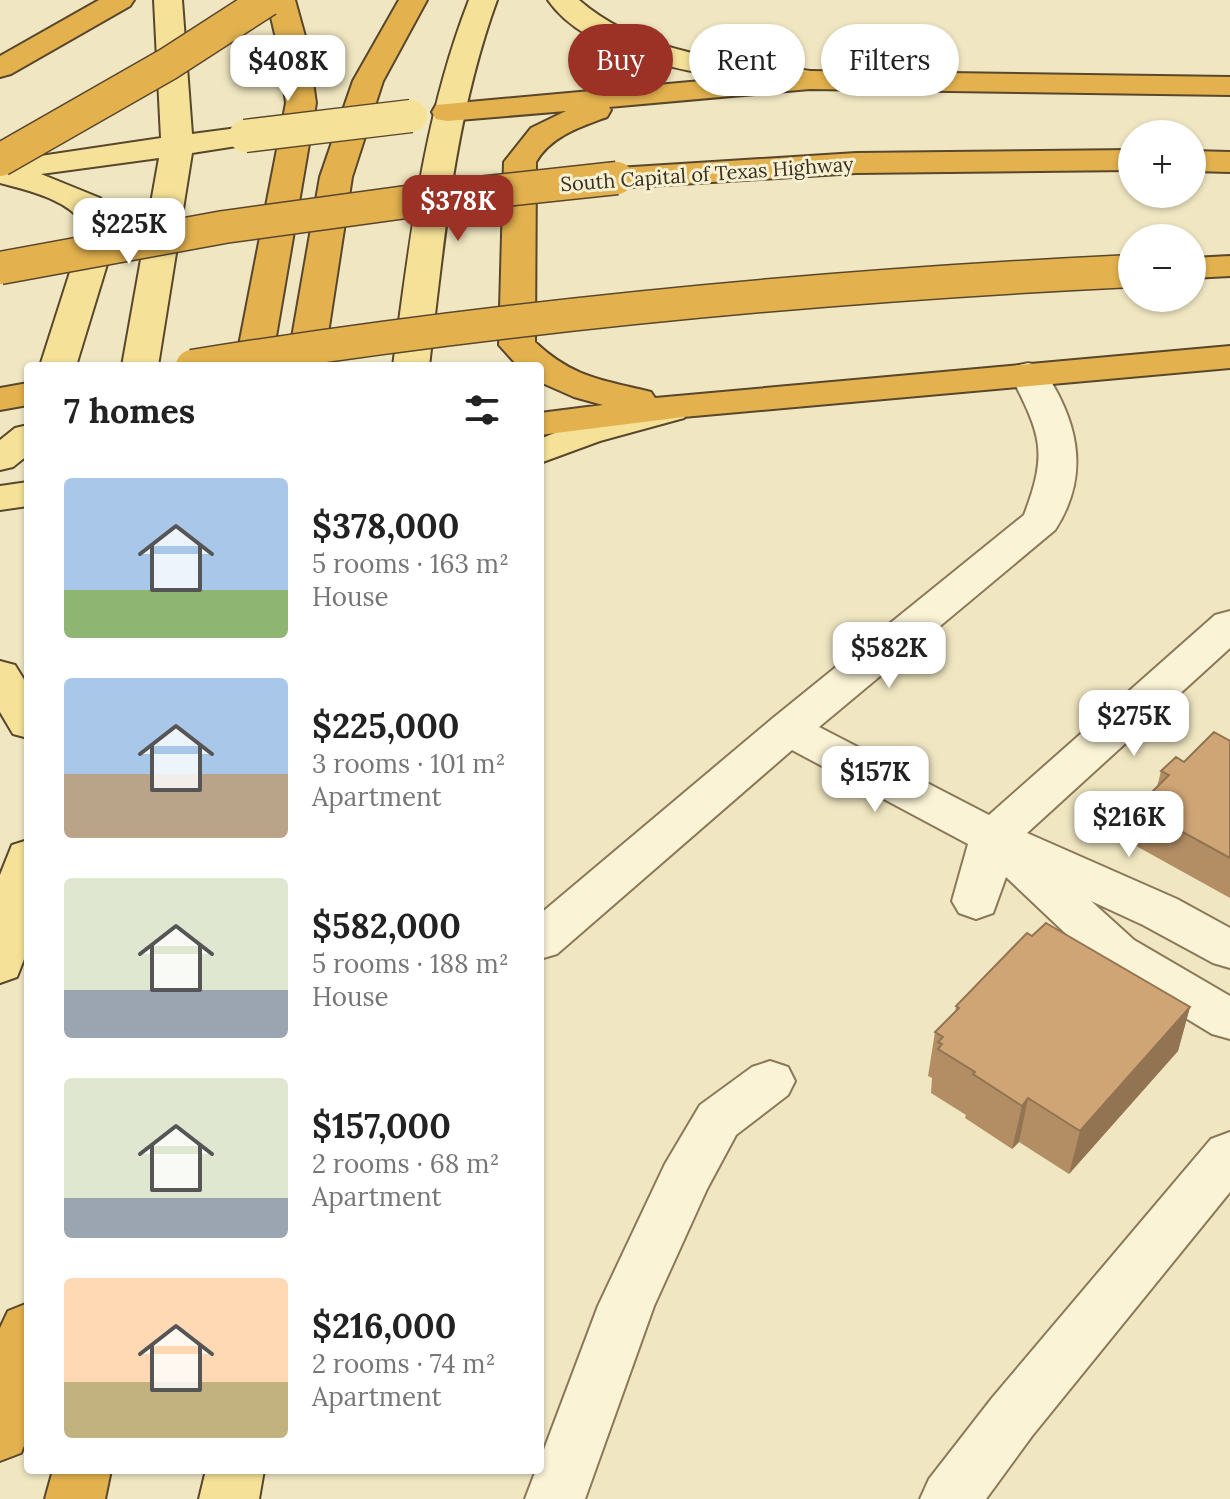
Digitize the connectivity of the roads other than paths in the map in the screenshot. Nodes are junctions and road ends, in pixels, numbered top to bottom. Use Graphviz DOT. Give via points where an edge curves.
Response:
graph roads {
  1 [pos="120,0"];
  2 [pos="168,0"];
  3 [pos="267,0"];
  4 [pos="281,0"];
  5 [pos="413,0"];
  6 [pos="483,0"];
  7 [pos="562,0"];
  8 [pos="0,68"];
  9 [pos="810,80"];
  10 [pos="1230,86"];
  11 [pos="673,92"];
  12 [pos="625,96"];
  13 [pos="634,96"];
  14 [pos="447,112"];
  15 [pos="177,145"];
  16 [pos="0,160"];
  17 [pos="1118,160"];
  18 [pos="1206,161"];
  19 [pos="1230,162"];
  20 [pos="0,172"];
  21 [pos="1230,266"];
  22 [pos="1206,267"];
  23 [pos="0,268"];
  24 [pos="1118,272"];
  25 [pos="1230,357"];
  26 [pos="59,362"];
  27 [pos="141,362"];
  28 [pos="216,362"];
  29 [pos="254,362"];
  30 [pos="306,362"];
  31 [pos="412,362"];
  32 [pos="535,362"];
  33 [pos="544,369"];
  34 [pos="1028,374"];
  35 [pos="24,395"];
  36 [pos="0,399"];
  37 [pos="683,406"];
  38 [pos="544,423"];
  39 [pos="24,439"];
  40 [pos="544,450"];
  41 [pos="0,459"];
  42 [pos="24,495"];
  43 [pos="0,498"];
  44 [pos="1230,625"];
  45 [pos="0,675"];
  46 [pos="24,716"];
  47 [pos="788,729"];
  48 [pos="993,837"];
  49 [pos="24,871"];
  50 [pos="976,901"];
  51 [pos="544,938"];
  52 [pos="2,947"];
  53 [pos="1230,950"];
  54 [pos="1230,1020"];
  55 [pos="770,1081"];
  56 [pos="1230,1154"];
  57 [pos="24,1343"];
  58 [pos="0,1434"];
  59 [pos="81,1474"];
  60 [pos="234,1474"];
  61 [pos="75,1499"];
  62 [pos="229,1499"];
  63 [pos="555,1499"];
  64 [pos="950,1499"];
  1 -- 8 [label="highway"];
  2 -- 15 [label="main road"];
  3 -- 16 [label="highway, bridge" via="168,64"];
  4 -- 29 [label="highway" via="301,103"];
  5 -- 30 [label="highway" via="368,81 336,177"];
  6 -- 14 [label="main road"];
  7 -- 9 [label="main road" via="589,22 654,52 691,63"];
  9 -- 10 [label="highway"];
  9 -- 11 [label="highway"];
  12 -- 14 [label="highway"];
  13 -- 32 [label="highway" via="547,131 528,145 520,162 517,345"];
  14 -- 15 [label="main road, bridge"];
  14 -- 31 [label="main road"];
  15 -- 20 [label="main road"];
  15 -- 27 [label="main road"];
  17 -- 23 [label="highway, South Capital of Texas Highway, bridge" via="856,163 617,178 239,224"];
  18 -- 19 [label="highway"];
  20 -- 26 [label="main road" via="88,205 102,225"];
  21 -- 22 [label="highway"];
  24 -- 28 [label="highway, bridge" via="670,302"];
  25 -- 34 [label="highway"];
  33 -- 37 [label="highway" via="596,395"];
  34 -- 37 [label="highway"];
  34 -- 47 [label="street" via="1060,438 1059,476 1041,521"];
  35 -- 36 [label="highway"];
  37 -- 38 [label="highway"];
  37 -- 40 [label="main road"];
  39 -- 41 [label="main road"];
  42 -- 43 [label="main road"];
  44 -- 48 [label="street"];
  45 -- 46 [label="main road"];
  47 -- 48 [label="street"];
  47 -- 51 [label="street"];
  48 -- 50 [label="street"];
  48 -- 53 [label="street" via="1160,912"];
  48 -- 54 [label="street" via="1117,953"];
  49 -- 52 [label="main road"];
  55 -- 63 [label="street" via="718,1120 684,1180 626,1306"];
  56 -- 64 [label="street"];
  57 -- 58 [label="highway"];
  59 -- 61 [label="highway"];
  60 -- 62 [label="main road"];
}
